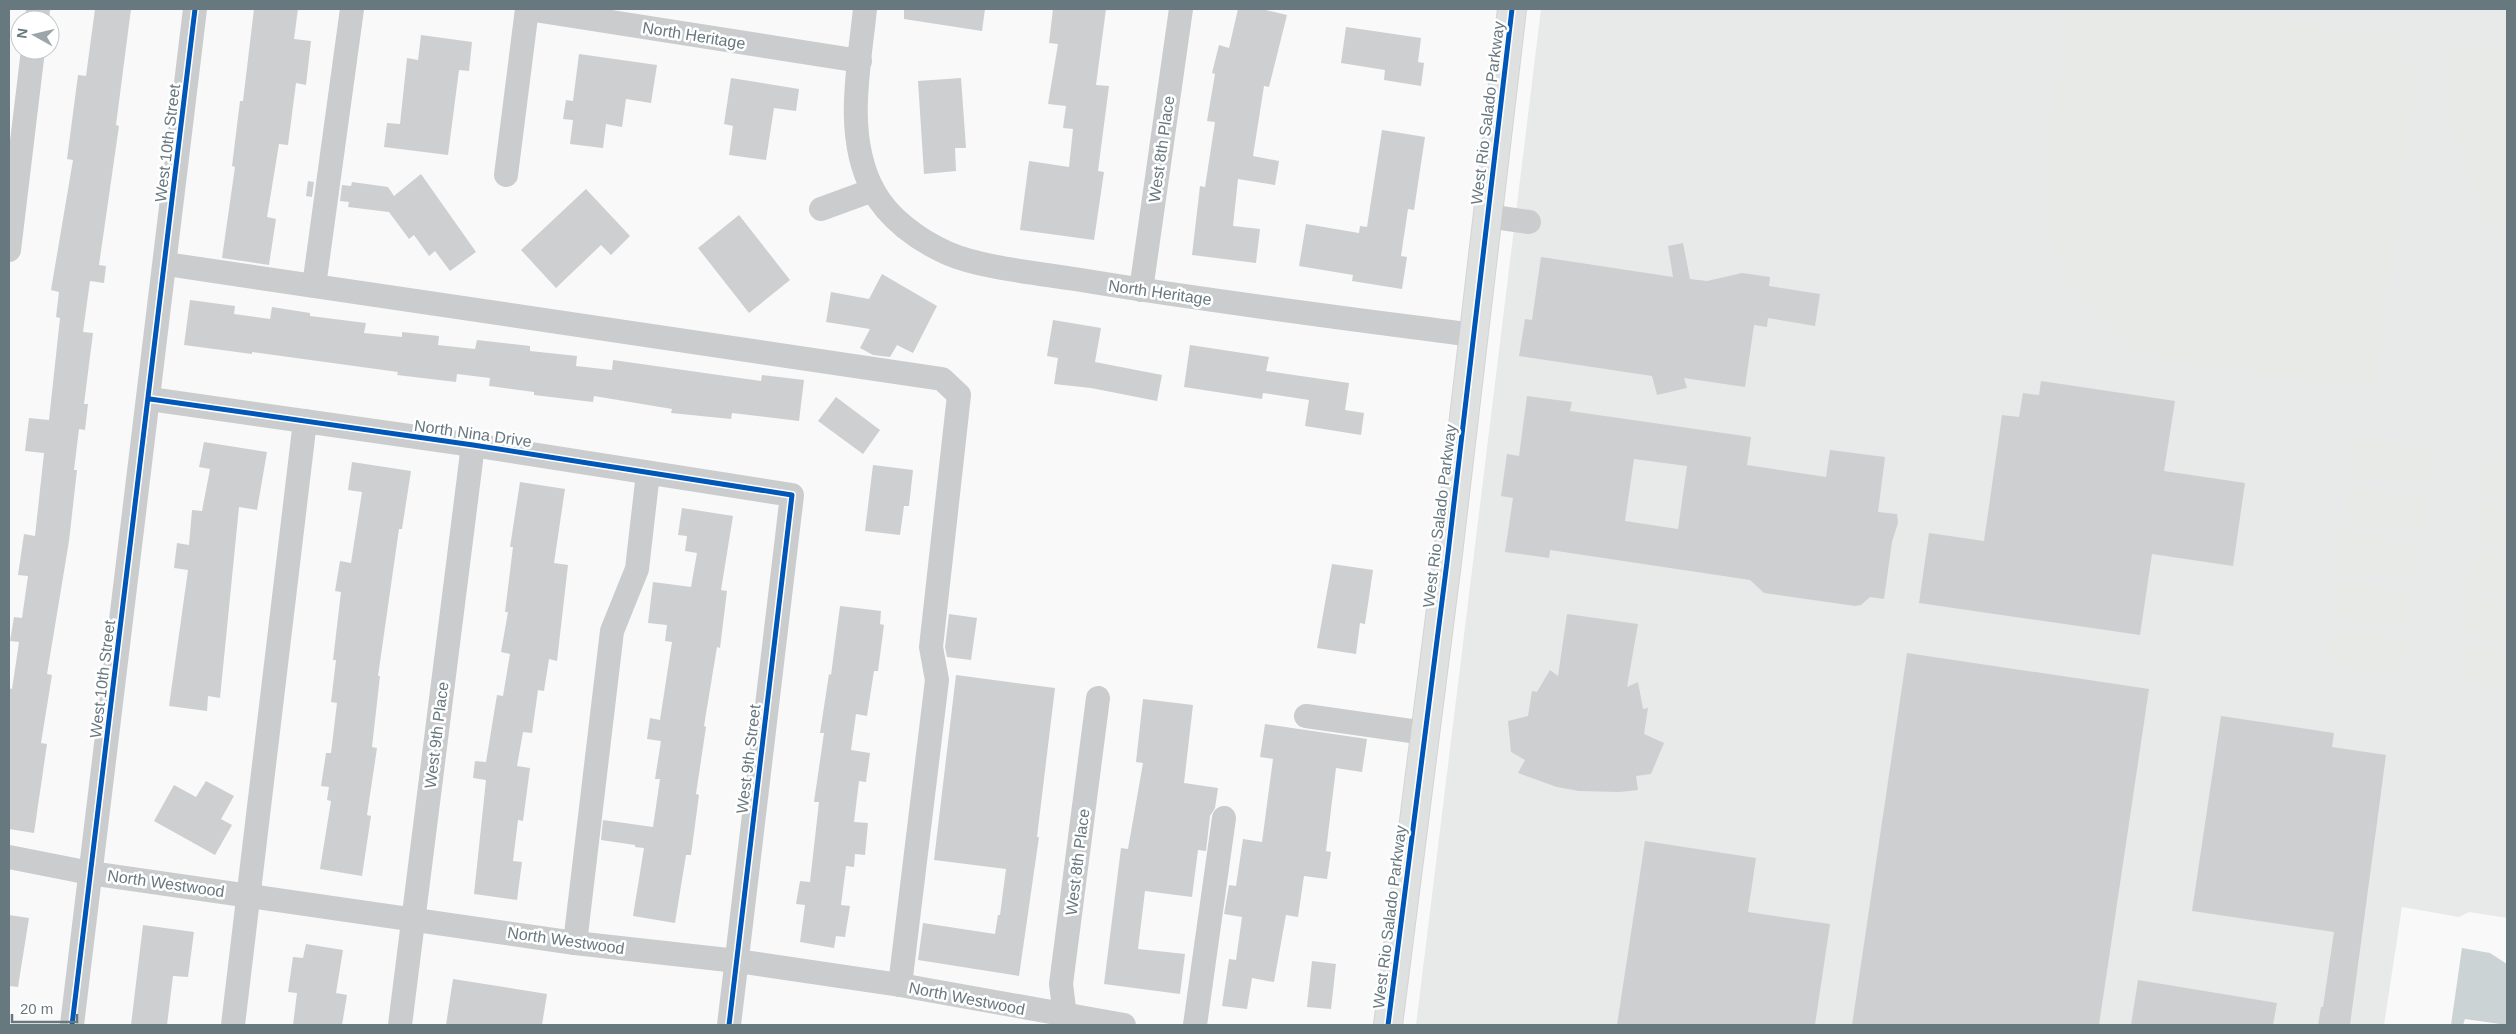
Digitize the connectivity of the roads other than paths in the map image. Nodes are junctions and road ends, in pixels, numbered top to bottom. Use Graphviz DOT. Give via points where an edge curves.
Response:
graph roads {
  1 [pos="195,9"];
  2 [pos="352,9"];
  3 [pos="528,9"];
  4 [pos="865,9"];
  5 [pos="1181,9"];
  6 [pos="1512,9"];
  7 [pos="32,60"];
  8 [pos="860,61"];
  9 [pos="506,175"];
  10 [pos="873,190"];
  11 [pos="821,209"];
  12 [pos="1487,216"];
  13 [pos="1530,222"];
  14 [pos="9,250"];
  15 [pos="166,264"];
  16 [pos="314,286"];
  17 [pos="1141,290"];
  18 [pos="1473,335"];
  19 [pos="150,400"];
  20 [pos="305,421"];
  21 [pos="473,445"];
  22 [pos="648,473"];
  23 [pos="792,495"];
  24 [pos="1098,698"];
  25 [pos="1306,716"];
  26 [pos="1425,733"];
  27 [pos="1224,818"];
  28 [pos="9,857"];
  29 [pos="90,873"];
  30 [pos="248,894"];
  31 [pos="413,918"];
  32 [pos="576,943"];
  33 [pos="736,961"];
  34 [pos="900,985"];
  35 [pos="1064,1021"];
  36 [pos="72,1025"];
  37 [pos="233,1025"];
  38 [pos="400,1025"];
  39 [pos="729,1025"];
  40 [pos="1124,1025"];
  41 [pos="1195,1025"];
  42 [pos="1388,1025"];
  1 -- 15 [label="street, West 10th Street"];
  2 -- 16 [label="street"];
  3 -- 8 [label="street, North Heritage"];
  3 -- 9 [label="street, North Heritage"];
  4 -- 8 [label="street, North Heritage"];
  5 -- 17 [label="street, West 8th Place"];
  6 -- 12 [label="main road, West Rio Salado Parkway"];
  7 -- 14 [label="street"];
  8 -- 10 [label="street, North Heritage" via="855,130 860,157"];
  10 -- 11 [label="street"];
  10 -- 17 [label="street, North Heritage" via="893,217 916,236 947,253 990,264"];
  12 -- 13 [label="street"];
  12 -- 18 [label="main road, West Rio Salado Parkway"];
  15 -- 16 [label="street"];
  15 -- 19 [label="street, West 10th Street"];
  16 -- 34 [label="street" via="942,379 959,394 931,647 937,680"];
  17 -- 18 [label="street, North Heritage"];
  18 -- 26 [label="main road, West Rio Salado Parkway"];
  19 -- 20 [label="street, North Nina Drive"];
  19 -- 29 [label="street, West 10th Street"];
  20 -- 21 [label="street, North Nina Drive"];
  20 -- 30 [label="street"];
  21 -- 22 [label="street, North Nina Drive"];
  21 -- 31 [label="street, West 9th Place"];
  22 -- 23 [label="street, North Nina Drive"];
  22 -- 32 [label="street" via="637,569 612,631"];
  23 -- 33 [label="street, West 9th Street"];
  24 -- 35 [label="street, West 8th Place" via="1061,984"];
  25 -- 26 [label="street"];
  26 -- 42 [label="main road, West Rio Salado Parkway"];
  27 -- 41 [label="street"];
  28 -- 29 [label="street, North Westwood"];
  29 -- 30 [label="street, North Westwood"];
  29 -- 36 [label="street, West 10th Street"];
  30 -- 31 [label="street, North Westwood"];
  30 -- 37 [label="street"];
  31 -- 32 [label="street, North Westwood"];
  31 -- 38 [label="street, West 9th Place"];
  32 -- 33 [label="street, North Westwood"];
  33 -- 34 [label="street, North Westwood"];
  33 -- 39 [label="street, West 9th Street"];
  34 -- 35 [label="street, North Westwood"];
  35 -- 40 [label="street, North Westwood"];
}
